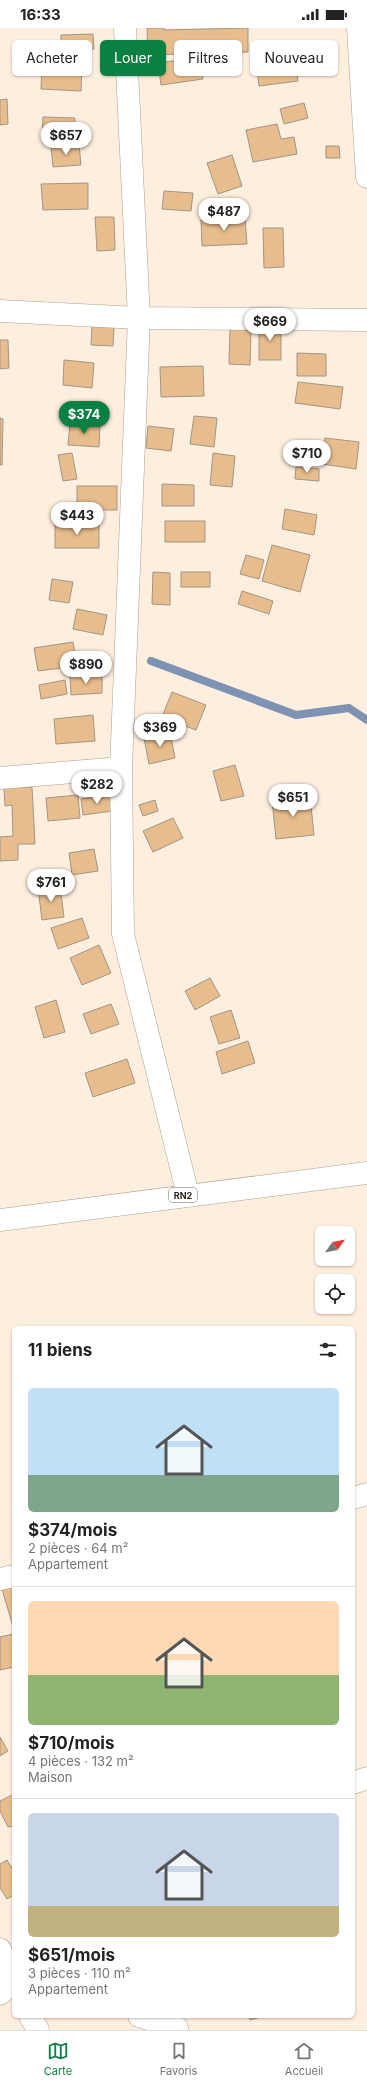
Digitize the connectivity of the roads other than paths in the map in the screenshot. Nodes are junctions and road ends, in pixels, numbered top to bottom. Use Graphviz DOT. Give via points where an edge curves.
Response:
graph roads {
  1 [pos="125,28"];
  2 [pos="358,28"];
  3 [pos="367,177"];
  4 [pos="0,311"];
  5 [pos="139,318"];
  6 [pos="367,320"];
  7 [pos="121,768"];
  8 [pos="0,778"];
  9 [pos="367,1173"];
  10 [pos="188,1195"];
  11 [pos="0,1220"];
  12 [pos="12,1576"];
  13 [pos="0,1579"];
  14 [pos="367,1778"];
  15 [pos="355,1782"];
  16 [pos="0,1949"];
  17 [pos="10,1985"];
  18 [pos="31,2018"];
  19 [pos="147,2018"];
  20 [pos="177,2025"];
  21 [pos="38,2030"];
  1 -- 5 [label="main road"];
  2 -- 3 [label="main road"];
  4 -- 5 [label="main road"];
  5 -- 6 [label="main road"];
  5 -- 7 [label="main road"];
  7 -- 8 [label="main road"];
  7 -- 10 [label="main road" via="123,934"];
  9 -- 10 [label="main road, RN2"];
  10 -- 11 [label="main road, RN2"];
  12 -- 13 [label="main road"];
  14 -- 15 [label="main road"];
  16 -- 17 [label="main road"];
  18 -- 21 [label="main road"];
  19 -- 20 [label="main road"];
}
